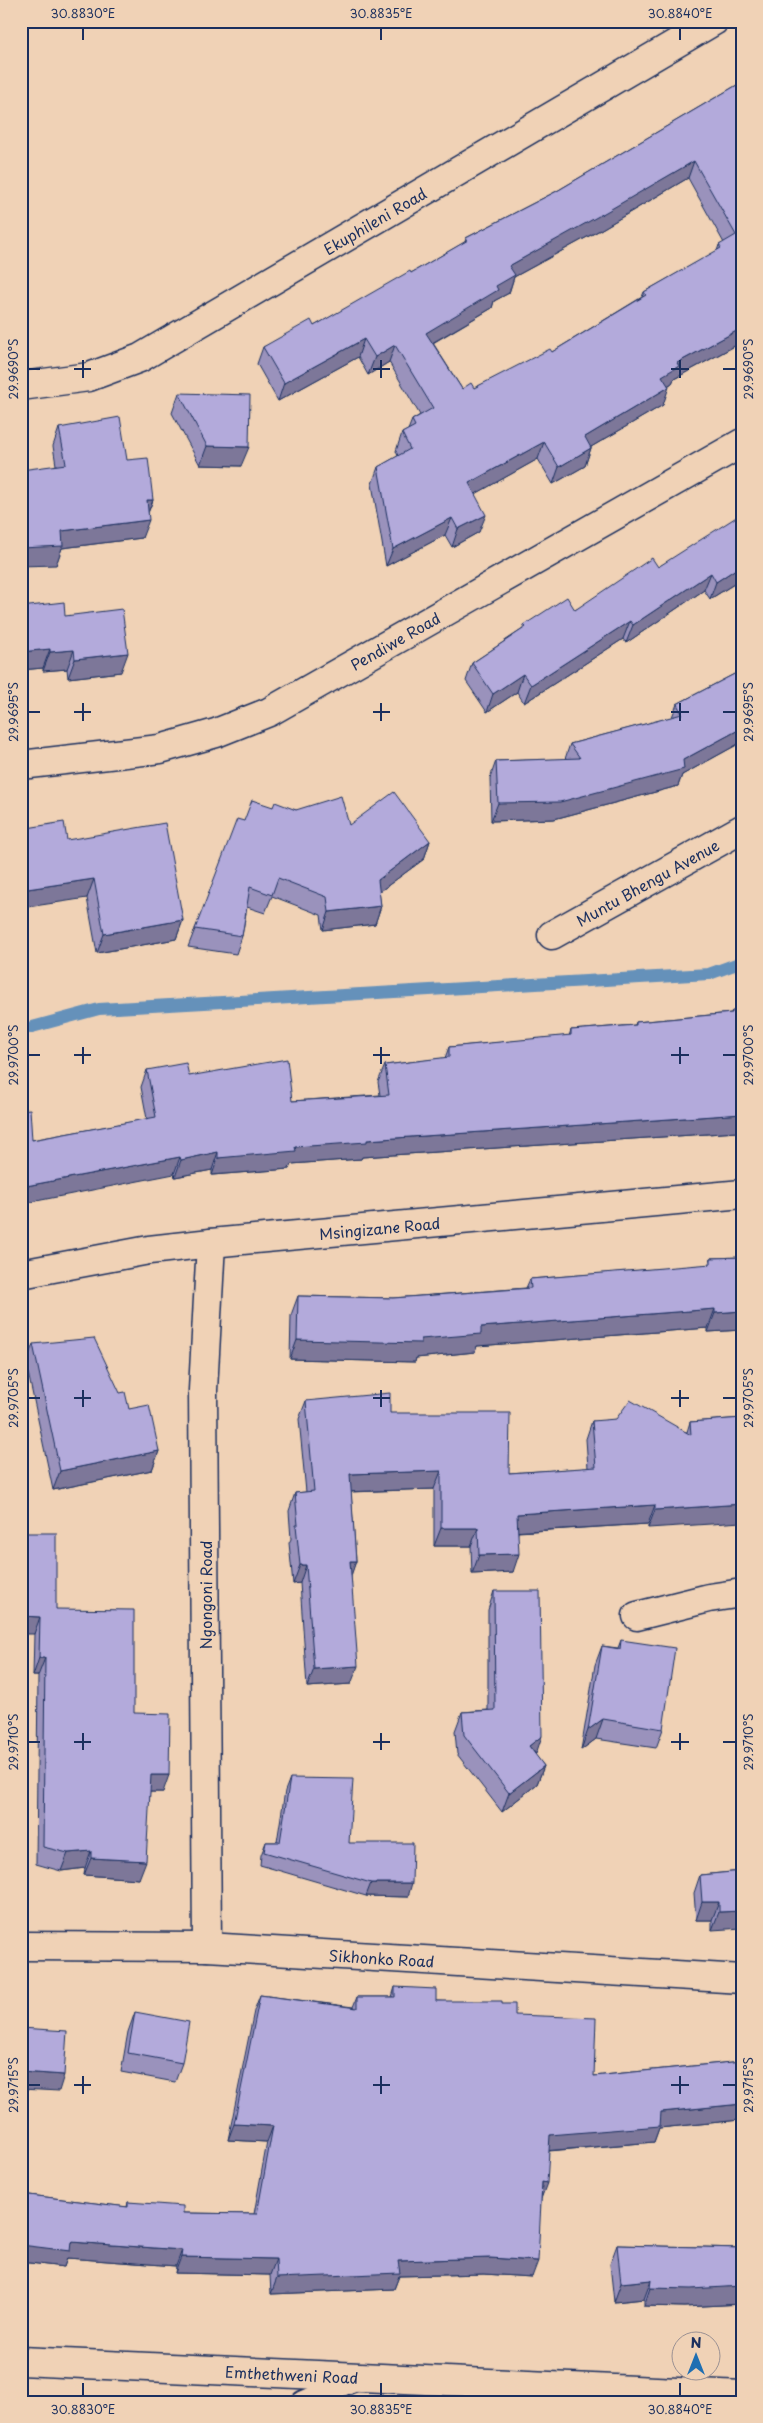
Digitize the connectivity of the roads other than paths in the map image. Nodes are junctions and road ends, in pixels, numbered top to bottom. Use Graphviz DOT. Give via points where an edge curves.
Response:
graph roads {
  1 [pos="714,21"];
  2 [pos="21,386"];
  3 [pos="742,443"];
  4 [pos="21,765"];
  5 [pos="742,829"];
  6 [pos="552,935"];
  7 [pos="742,1194"];
  8 [pos="211,1243"];
  9 [pos="21,1274"];
  10 [pos="742,1593"];
  11 [pos="637,1616"];
  12 [pos="21,1946"];
  13 [pos="207,1947"];
  14 [pos="742,1980"];
  15 [pos="21,2361"];
  16 [pos="362,2377"];
  17 [pos="742,2395"];
  18 [pos="303,2402"];
  1 -- 2 [label="street, Ekuphileni Road" via="140,358 89,377"];
  3 -- 4 [label="street, Pendiwe Road" via="269,712 216,734 160,749"];
  5 -- 6 [label="street, Muntu Bhengu Avenue"];
  7 -- 8 [label="street, Msingizane Road"];
  8 -- 9 [label="street, Msingizane Road" via="150,1250"];
  8 -- 13 [label="street, Ngongoni Road" via="203,1390"];
  10 -- 11 [label="street"];
  12 -- 13 [label="street, Sikhonko Road"];
  13 -- 14 [label="street, Sikhonko Road"];
  15 -- 16 [label="street, Emthethweni Road"];
  16 -- 17 [label="street, Emthethweni Road"];
  16 -- 18 [label="lane"];
}
